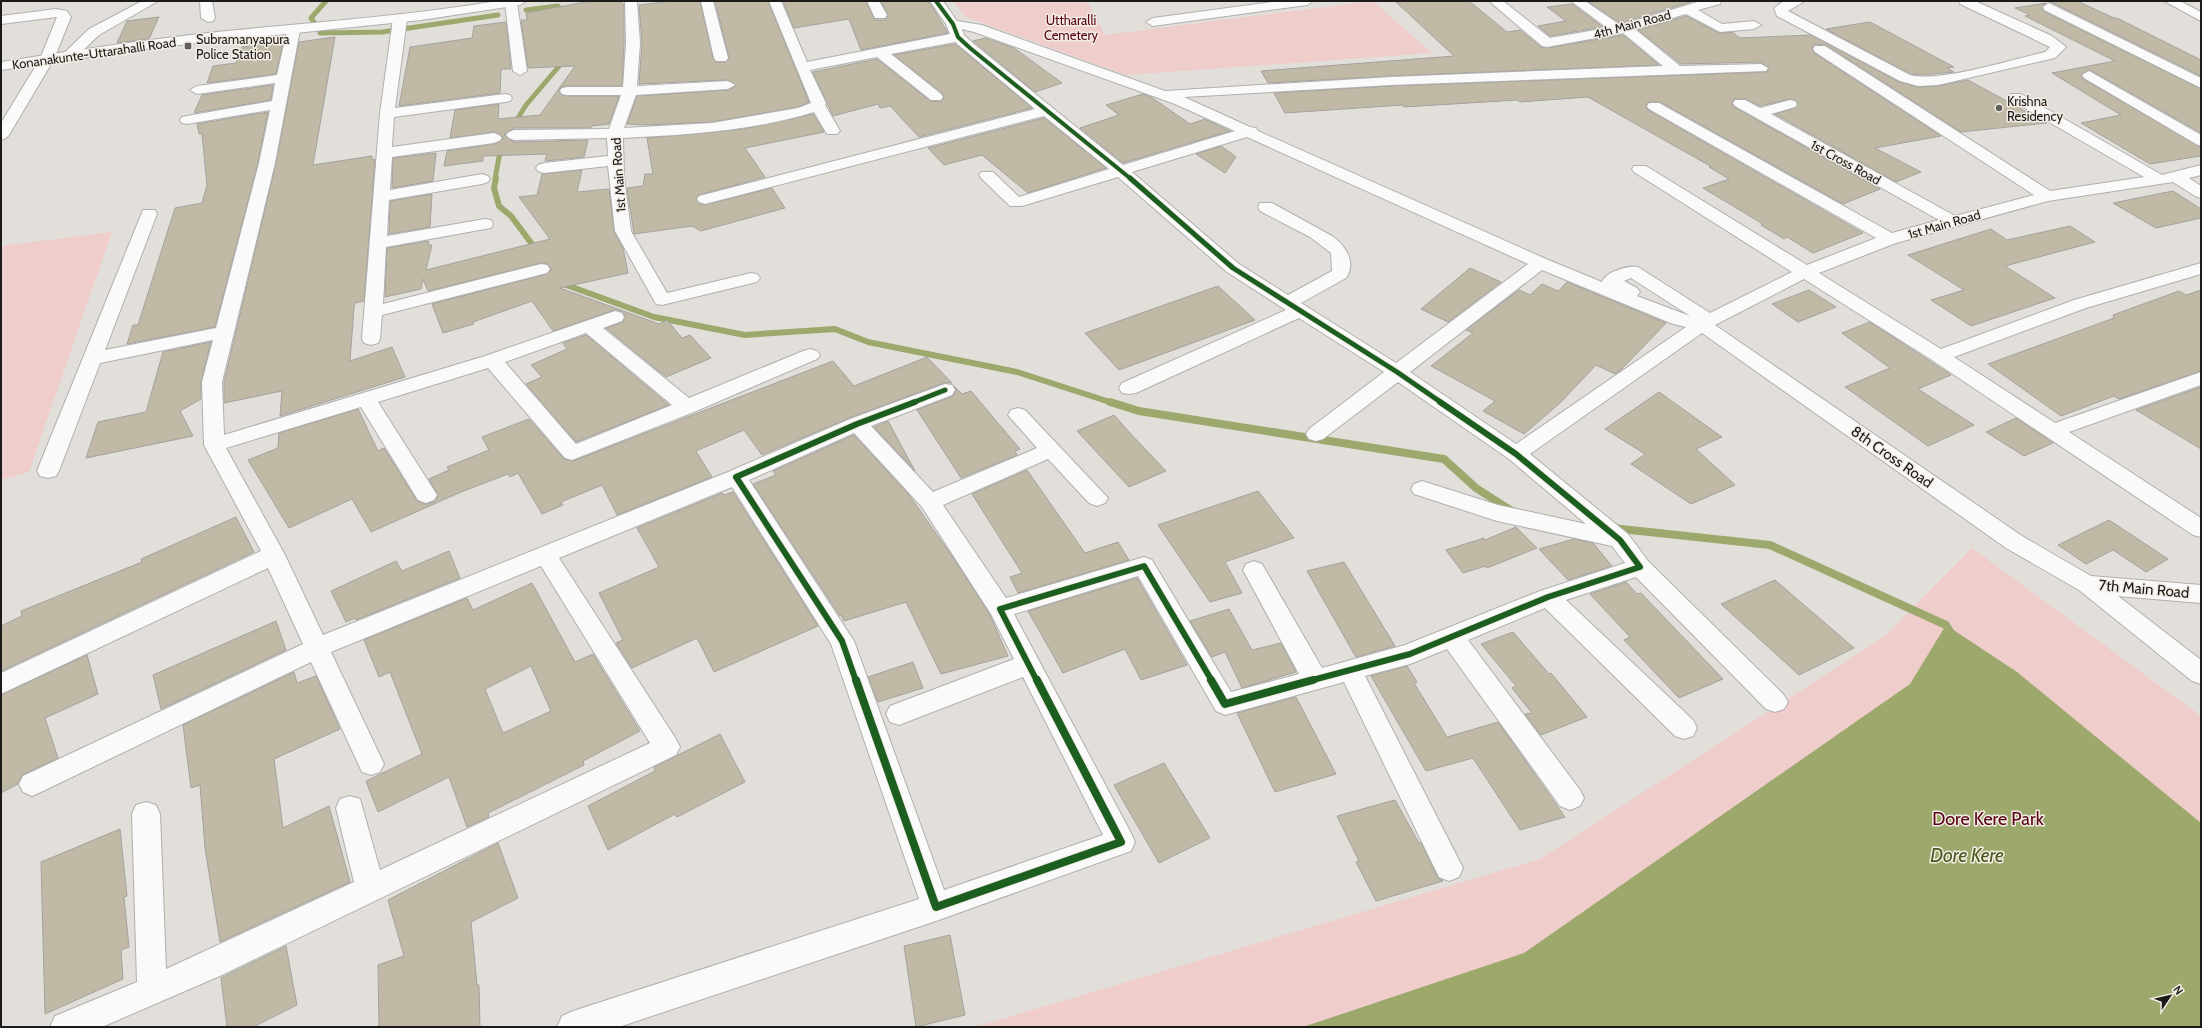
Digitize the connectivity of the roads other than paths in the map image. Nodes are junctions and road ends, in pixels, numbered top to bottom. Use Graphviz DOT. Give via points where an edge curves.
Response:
graph roads {
  1 [pos="152,1"];
  2 [pos="206,1"];
  3 [pos="631,1"];
  4 [pos="707,1"];
  5 [pos="775,1"];
  6 [pos="873,1"];
  7 [pos="936,1"];
  8 [pos="1307,1"];
  9 [pos="1495,1"];
  10 [pos="1578,1"];
  11 [pos="1716,1"];
  12 [pos="1799,1"];
  13 [pos="1965,1"];
  14 [pos="2170,1"];
  15 [pos="515,2"];
  16 [pos="1662,5"];
  17 [pos="2049,7"];
  18 [pos="1681,11"];
  19 [pos="880,15"];
  20 [pos="2201,17"];
  21 [pos="208,18"];
  22 [pos="1,20"];
  23 [pos="1153,22"];
  24 [pos="1754,25"];
  25 [pos="399,26"];
  26 [pos="1622,29"];
  27 [pos="293,30"];
  28 [pos="955,30"];
  29 [pos="1820,49"];
  30 [pos="880,52"];
  31 [pos="69,56"];
  32 [pos="721,58"];
  33 [pos="46,59"];
  34 [pos="1,66"];
  35 [pos="802,67"];
  36 [pos="1761,68"];
  37 [pos="1676,70"];
  38 [pos="520,71"];
  39 [pos="2089,75"];
  40 [pos="284,78"];
  41 [pos="2201,84"];
  42 [pos="728,85"];
  43 [pos="197,90"];
  44 [pos="567,91"];
  45 [pos="630,91"];
  46 [pos="1162,95"];
  47 [pos="936,97"];
  48 [pos="2016,97"];
  49 [pos="505,98"];
  50 [pos="1740,103"];
  51 [pos="279,104"];
  52 [pos="1790,104"];
  53 [pos="818,105"];
  54 [pos="1654,106"];
  55 [pos="1048,110"];
  56 [pos="387,113"];
  57 [pos="1759,113"];
  58 [pos="186,120"];
  59 [pos="832,131"];
  60 [pos="1251,131"];
  61 [pos="3,132"];
  62 [pos="615,133"];
  63 [pos="514,135"];
  64 [pos="494,138"];
  65 [pos="2201,141"];
  66 [pos="384,153"];
  67 [pos="616,160"];
  68 [pos="544,168"];
  69 [pos="1640,170"];
  70 [pos="2201,170"];
  71 [pos="1121,171"];
  72 [pos="987,175"];
  73 [pos="2168,178"];
  74 [pos="482,179"];
  75 [pos="2201,192"];
  76 [pos="382,196"];
  77 [pos="2047,196"];
  78 [pos="705,199"];
  79 [pos="1266,207"];
  80 [pos="149,214"];
  81 [pos="1952,221"];
  82 [pos="485,224"];
  83 [pos="1890,239"];
  84 [pos="378,243"];
  85 [pos="1540,263"];
  86 [pos="2201,268"];
  87 [pos="541,269"];
  88 [pos="1803,273"];
  89 [pos="745,274"];
  90 [pos="1293,307"];
  91 [pos="373,312"];
  92 [pos="615,317"];
  93 [pos="1706,320"];
  94 [pos="589,326"];
  95 [pos="225,332"];
  96 [pos="371,339"];
  97 [pos="810,355"];
  98 [pos="1939,356"];
  99 [pos="92,359"];
  100 [pos="492,360"];
  101 [pos="1397,372"];
  102 [pos="2201,378"];
  103 [pos="1129,388"];
  104 [pos="945,390"];
  105 [pos="366,399"];
  106 [pos="688,407"];
  107 [pos="1018,415"];
  108 [pos="857,424"];
  109 [pos="2052,431"];
  110 [pos="1316,434"];
  111 [pos="214,445"];
  112 [pos="1051,450"];
  113 [pos="1516,454"];
  114 [pos="48,471"];
  115 [pos="736,477"];
  116 [pos="1422,489"];
  117 [pos="426,495"];
  118 [pos="1097,498"];
  119 [pos="930,502"];
  120 [pos="2201,529"];
  121 [pos="1619,539"];
  122 [pos="274,555"];
  123 [pos="546,556"];
  124 [pos="1640,567"];
  125 [pos="1254,570"];
  126 [pos="2087,584"];
  127 [pos="2201,594"];
  128 [pos="1548,597"];
  129 [pos="1000,609"];
  130 [pos="1452,637"];
  131 [pos="317,648"];
  132 [pos="1028,664"];
  133 [pos="1350,670"];
  134 [pos="2201,674"];
  135 [pos="1315,679"];
  136 [pos="1,684"];
  137 [pos="1776,702"];
  138 [pos="899,714"];
  139 [pos="1684,728"];
  140 [pos="371,764"];
  141 [pos="32,784"];
  142 [pos="1570,798"];
  143 [pos="350,808"];
  144 [pos="146,814"];
  145 [pos="1449,868"];
  146 [pos="370,889"];
  147 [pos="936,908"];
  148 [pos="152,990"];
  149 [pos="586,1025"];
  150 [pos="66,1027"];
  1 -- 31 [label="street" via="94,32"];
  2 -- 21 [label="street"];
  3 -- 45 [label="street, 1st Main Road" via="633,43"];
  4 -- 32 [label="street"];
  5 -- 35 [label="street"];
  6 -- 19 [label="street"];
  7 -- 28 [label="street"];
  8 -- 23 [label="street"];
  9 -- 26 [label="street, 4th Main Road" via="1547,44"];
  10 -- 26 [label="street"];
  11 -- 18 [label="street, 4th Main Road"];
  12 -- 13 [label="street" via="1781,8 1782,13 1905,78 1918,82 1938,81 2050,55 2059,47 2047,38"];
  14 -- 20 [label="street"];
  15 -- 25 [label="street, Konanakunte-Uttarahalli Road"];
  15 -- 38 [label="street"];
  16 -- 18 [label="street"];
  17 -- 41 [label="street"];
  18 -- 24 [label="street" via="1720,28"];
  18 -- 26 [label="street, 4th Main Road"];
  22 -- 33 [label="street" via="62,14 64,17"];
  25 -- 27 [label="street, Konanakunte-Uttarahalli Road"];
  25 -- 56 [label="street"];
  26 -- 37 [label="street"];
  27 -- 31 [label="street, Konanakunte-Uttarahalli Road" via="257,32"];
  27 -- 40 [label="street"];
  28 -- 30 [label="street"];
  28 -- 46 [label="street" via="976,28"];
  28 -- 55 [label="street" via="993,68"];
  29 -- 77 [label="street"];
  30 -- 35 [label="street"];
  30 -- 47 [label="street"];
  31 -- 33 [label="street, Konanakunte-Uttarahalli Road"];
  33 -- 34 [label="street, Konanakunte-Uttarahalli Road"];
  33 -- 61 [label="street"];
  35 -- 53 [label="street"];
  36 -- 37 [label="street"];
  37 -- 46 [label="street" via="1251,88"];
  39 -- 65 [label="street"];
  40 -- 43 [label="street"];
  40 -- 51 [label="street"];
  42 -- 45 [label="street"];
  44 -- 45 [label="street"];
  45 -- 62 [label="street, 1st Main Road"];
  46 -- 60 [label="street"];
  48 -- 73 [label="street"];
  49 -- 56 [label="street"];
  50 -- 57 [label="street, 1st Cross Road"];
  51 -- 58 [label="street"];
  51 -- 95 [label="street"];
  52 -- 57 [label="street"];
  53 -- 59 [label="street"];
  53 -- 62 [label="street" via="744,124"];
  54 -- 83 [label="street"];
  55 -- 71 [label="street"];
  55 -- 78 [label="street"];
  56 -- 66 [label="street"];
  57 -- 81 [label="street, 1st Cross Road"];
  60 -- 71 [label="street"];
  60 -- 85 [label="street"];
  62 -- 63 [label="street"];
  62 -- 67 [label="street, 1st Main Road"];
  64 -- 66 [label="street"];
  66 -- 76 [label="street"];
  67 -- 68 [label="street"];
  67 -- 89 [label="street, 1st Main Road" via="623,231 658,292"];
  69 -- 88 [label="street"];
  70 -- 73 [label="street, 1st Main Road"];
  71 -- 72 [label="street" via="1016,203"];
  71 -- 90 [label="street" via="1234,268"];
  73 -- 75 [label="street"];
  73 -- 77 [label="street, 1st Main Road"];
  74 -- 76 [label="street"];
  76 -- 84 [label="street"];
  77 -- 81 [label="street, 1st Main Road"];
  79 -- 90 [label="street" via="1326,240 1338,250 1340,257 1340,274"];
  80 -- 99 [label="street"];
  81 -- 83 [label="street, 1st Main Road"];
  82 -- 84 [label="street"];
  83 -- 88 [label="street, 1st Main Road"];
  84 -- 91 [label="street"];
  85 -- 93 [label="street" via="1680,320"];
  85 -- 101 [label="street"];
  86 -- 98 [label="street" via="2080,304"];
  87 -- 91 [label="street"];
  88 -- 93 [label="street, 1st Main Road"];
  88 -- 98 [label="street"];
  90 -- 101 [label="street"];
  90 -- 103 [label="street"];
  91 -- 96 [label="street"];
  92 -- 94 [label="street"];
  93 -- 113 [label="street, 1st Main Road"];
  93 -- 126 [label="street, 8th Cross Road" via="2014,542"];
  94 -- 100 [label="street"];
  94 -- 106 [label="street"];
  95 -- 99 [label="street"];
  95 -- 111 [label="street" via="212,382"];
  97 -- 106 [label="street"];
  98 -- 109 [label="street"];
  99 -- 114 [label="street"];
  100 -- 105 [label="street"];
  100 -- 106 [label="street" via="572,453"];
  101 -- 110 [label="street"];
  101 -- 113 [label="street"];
  102 -- 109 [label="street"];
  104 -- 108 [label="street"];
  105 -- 111 [label="street"];
  105 -- 117 [label="street"];
  107 -- 112 [label="street"];
  108 -- 115 [label="street"];
  108 -- 119 [label="street"];
  109 -- 120 [label="street"];
  111 -- 122 [label="street"];
  112 -- 118 [label="street"];
  112 -- 119 [label="street"];
  113 -- 121 [label="street"];
  115 -- 123 [label="street"];
  115 -- 147 [label="street" via="842,641"];
  116 -- 121 [label="street" via="1497,513"];
  119 -- 129 [label="street"];
  121 -- 124 [label="street"];
  122 -- 131 [label="street"];
  122 -- 136 [label="street"];
  123 -- 131 [label="street"];
  123 -- 146 [label="street" via="667,747"];
  124 -- 128 [label="street"];
  124 -- 137 [label="street"];
  125 -- 135 [label="street"];
  126 -- 127 [label="street, 7th Main Road"];
  126 -- 134 [label="street, 8th Cross Road"];
  128 -- 130 [label="street"];
  128 -- 139 [label="street"];
  129 -- 132 [label="street"];
  129 -- 135 [label="street" via="1144,566 1225,704"];
  130 -- 133 [label="street" via="1410,654"];
  130 -- 142 [label="street"];
  131 -- 140 [label="street"];
  131 -- 141 [label="street"];
  132 -- 138 [label="street"];
  132 -- 147 [label="street" via="1121,842"];
  133 -- 135 [label="street"];
  133 -- 145 [label="street"];
  143 -- 146 [label="street"];
  144 -- 148 [label="street"];
  146 -- 148 [label="street" via="211,965"];
  147 -- 149 [label="street"];
  148 -- 150 [label="street"];
}
